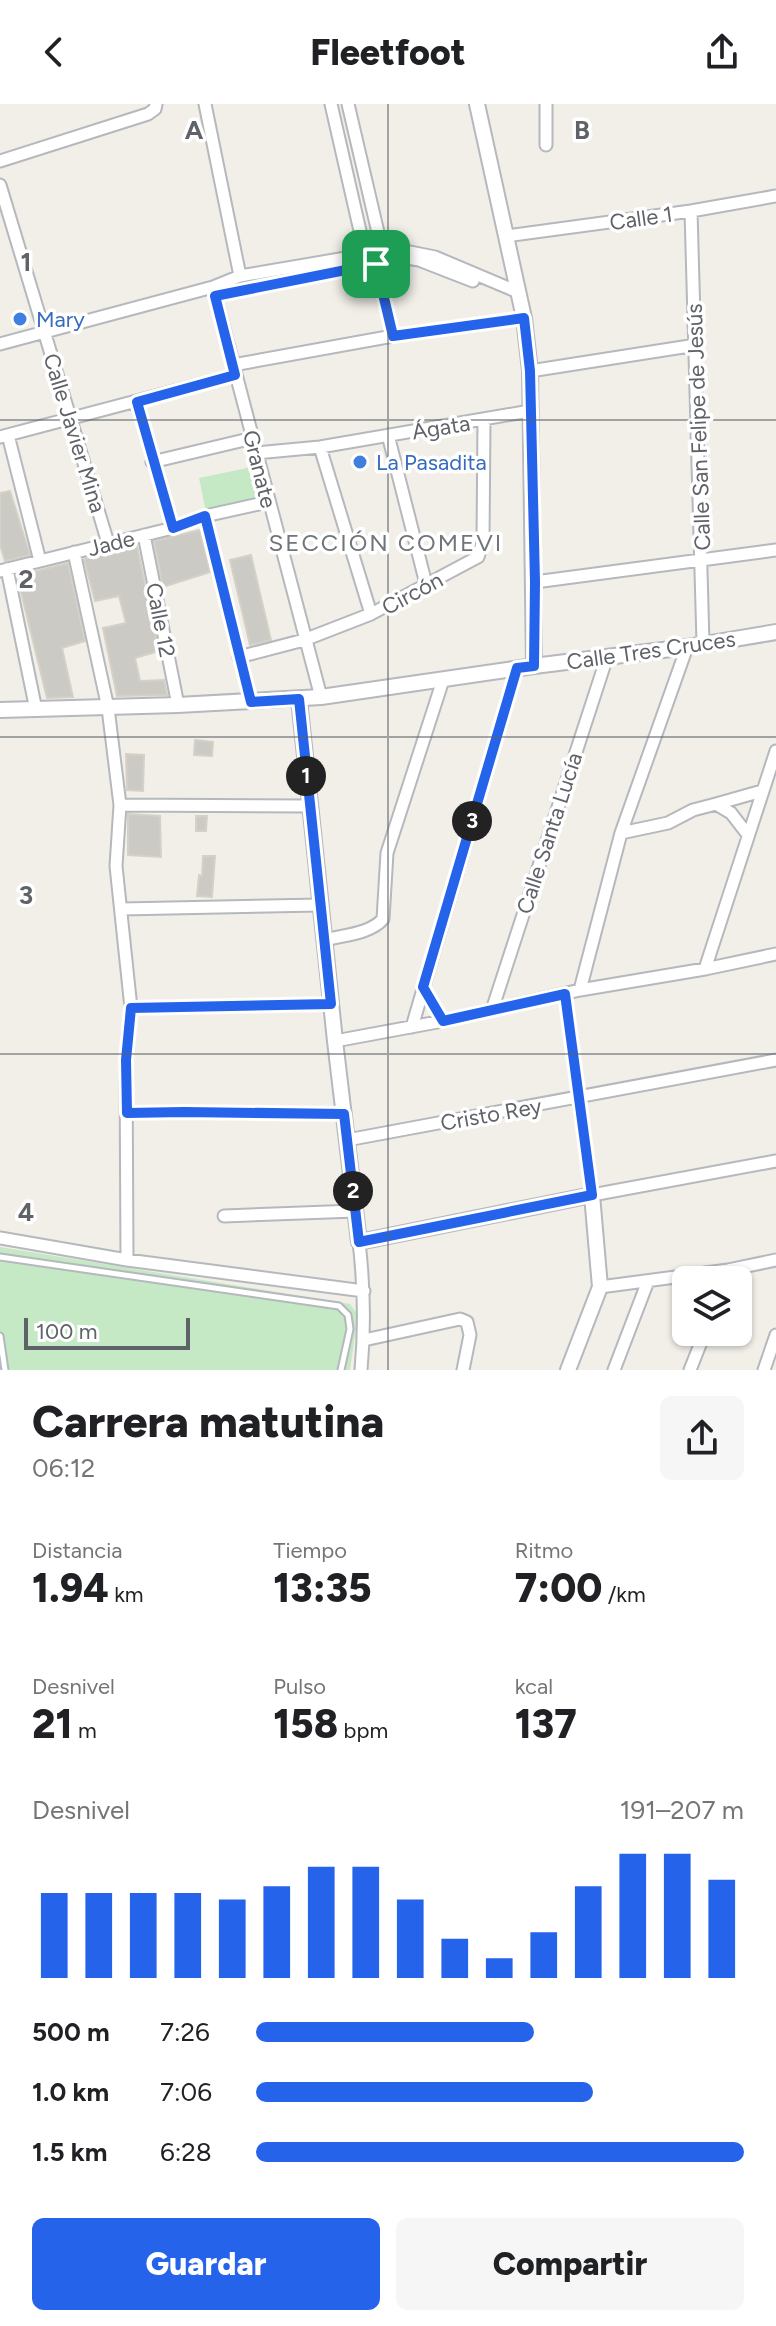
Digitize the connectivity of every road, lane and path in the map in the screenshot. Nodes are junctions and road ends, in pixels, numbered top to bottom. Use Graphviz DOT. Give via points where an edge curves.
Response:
graph roads {
  1 [pos="205,104"];
  2 [pos="331,104"];
  3 [pos="348,104"];
  4 [pos="477,104"];
  5 [pos="546,104"];
  6 [pos="156,106"];
  7 [pos="546,145"];
  8 [pos="0,161"];
  9 [pos="0,185"];
  10 [pos="776,196"];
  11 [pos="691,211"];
  12 [pos="506,236"];
  13 [pos="375,259"];
  14 [pos="240,276"];
  15 [pos="473,281"];
  16 [pos="214,292"];
  17 [pos="518,292"];
  18 [pos="524,318"];
  19 [pos="44,333"];
  20 [pos="393,336"];
  21 [pos="0,344"];
  22 [pos="696,345"];
  23 [pos="234,370"];
  24 [pos="530,371"];
  25 [pos="137,402"];
  26 [pos="530,411"];
  27 [pos="71,419"];
  28 [pos="484,420"];
  29 [pos="388,435"];
  30 [pos="4,436"];
  31 [pos="253,438"];
  32 [pos="320,447"];
  33 [pos="256,453"];
  34 [pos="152,462"];
  35 [pos="268,502"];
  36 [pos="205,516"];
  37 [pos="173,528"];
  38 [pos="144,535"];
  39 [pos="108,543"];
  40 [pos="776,550"];
  41 [pos="74,552"];
  42 [pos="40,561"];
  43 [pos="701,562"];
  44 [pos="4,570"];
  45 [pos="535,582"];
  46 [pos="426,584"];
  47 [pos="371,614"];
  48 [pos="776,632"];
  49 [pos="304,640"];
  50 [pos="703,643"];
  51 [pos="687,647"];
  52 [pos="239,657"];
  53 [pos="607,657"];
  54 [pos="534,666"];
  55 [pos="517,668"];
  56 [pos="443,680"];
  57 [pos="321,697"];
  58 [pos="299,699"];
  59 [pos="251,702"];
  60 [pos="178,705"];
  61 [pos="108,708"];
  62 [pos="0,710"];
  63 [pos="36,710"];
  64 [pos="776,751"];
  65 [pos="762,791"];
  66 [pos="716,804"];
  67 [pos="120,805"];
  68 [pos="309,806"];
  69 [pos="621,833"];
  70 [pos="748,835"];
  71 [pos="320,905"];
  72 [pos="122,909"];
  73 [pos="325,940"];
  74 [pos="776,942"];
  75 [pos="774,954"];
  76 [pos="705,969"];
  77 [pos="423,987"];
  78 [pos="580,990"];
  79 [pos="565,994"];
  80 [pos="331,1004"];
  81 [pos="131,1008"];
  82 [pos="492,1010"];
  83 [pos="443,1021"];
  84 [pos="412,1027"];
  85 [pos="335,1041"];
  86 [pos="776,1060"];
  87 [pos="578,1098"];
  88 [pos="127,1113"];
  89 [pos="344,1114"];
  90 [pos="347,1140"];
  91 [pos="776,1161"];
  92 [pos="592,1195"];
  93 [pos="355,1211"];
  94 [pos="224,1216"];
  95 [pos="0,1238"];
  96 [pos="359,1242"];
  97 [pos="0,1257"];
  98 [pos="127,1260"];
  99 [pos="776,1260"];
  100 [pos="752,1267"];
  101 [pos="672,1279"];
  102 [pos="648,1281"];
  103 [pos="600,1287"];
  104 [pos="364,1291"];
  105 [pos="776,1335"];
  106 [pos="0,1336"];
  107 [pos="364,1340"];
  108 [pos="699,1346"];
  109 [pos="5,1370"];
  110 [pos="341,1370"];
  111 [pos="361,1370"];
  112 [pos="463,1370"];
  113 [pos="568,1370"];
  114 [pos="614,1370"];
  115 [pos="690,1370"];
  116 [pos="764,1370"];
  1 -- 14 [label="street"];
  2 -- 13 [label="street" via="363,244"];
  3 -- 13 [label="street" via="380,241"];
  4 -- 12 [label="street"];
  5 -- 7 [label="street"];
  6 -- 8 [label="street" via="148,114"];
  9 -- 19 [label="street, Calle Javier Mina"];
  10 -- 11 [label="street, Calle 1"];
  11 -- 12 [label="street, Calle 1"];
  11 -- 22 [label="street, Calle San Felipe de Jesús"];
  12 -- 17 [label="street"];
  13 -- 14 [label="street"];
  13 -- 15 [label="street" via="410,258"];
  13 -- 16 [label="street"];
  13 -- 17 [label="street" via="410,252 427,255"];
  13 -- 20 [label="street"];
  14 -- 16 [label="street"];
  16 -- 19 [label="street"];
  16 -- 23 [label="street, Granate"];
  17 -- 18 [label="street"];
  18 -- 20 [label="street"];
  18 -- 24 [label="street"];
  19 -- 21 [label="street"];
  19 -- 27 [label="street, Calle Javier Mina"];
  20 -- 23 [label="street"];
  22 -- 24 [label="street"];
  22 -- 43 [label="street, Calle San Felipe de Jesús"];
  23 -- 25 [label="street"];
  23 -- 31 [label="street, Granate"];
  24 -- 26 [label="street"];
  25 -- 27 [label="street"];
  25 -- 34 [label="street"];
  26 -- 28 [label="street, Ágata"];
  26 -- 45 [label="street"];
  27 -- 30 [label="street"];
  27 -- 39 [label="street, Calle Javier Mina"];
  28 -- 29 [label="street, Ágata"];
  28 -- 46 [label="street, Circón" via="482,549 474,560"];
  29 -- 32 [label="street, Ágata"];
  29 -- 46 [label="street"];
  30 -- 42 [label="street"];
  31 -- 33 [label="street, Granate"];
  31 -- 34 [label="street"];
  32 -- 33 [label="street, Ágata"];
  32 -- 47 [label="street"];
  33 -- 35 [label="street, Granate"];
  34 -- 37 [label="street"];
  35 -- 36 [label="street, Jade"];
  35 -- 49 [label="street, Granate"];
  36 -- 37 [label="street, Jade"];
  36 -- 52 [label="street"];
  37 -- 38 [label="street, Jade"];
  38 -- 39 [label="street, Jade"];
  38 -- 60 [label="street, Calle 12"];
  39 -- 41 [label="street, Jade"];
  40 -- 43 [label="street"];
  41 -- 42 [label="street, Jade"];
  41 -- 61 [label="street"];
  42 -- 44 [label="street, Jade"];
  43 -- 45 [label="street"];
  43 -- 50 [label="street, Calle San Felipe de Jesús"];
  44 -- 63 [label="street"];
  45 -- 54 [label="street"];
  46 -- 47 [label="street, Circón"];
  47 -- 49 [label="street, Circón"];
  48 -- 50 [label="street, Calle Tres Cruces"];
  49 -- 52 [label="street, Circón"];
  49 -- 57 [label="street, Granate"];
  50 -- 51 [label="street, Calle Tres Cruces"];
  51 -- 53 [label="street, Calle Tres Cruces"];
  51 -- 69 [label="street"];
  52 -- 59 [label="street"];
  53 -- 54 [label="street, Calle Tres Cruces"];
  53 -- 82 [label="street, Calle Santa Lucía"];
  54 -- 55 [label="street, Calle Tres Cruces"];
  55 -- 56 [label="street, Calle Tres Cruces"];
  55 -- 77 [label="street"];
  56 -- 57 [label="street, Calle Tres Cruces"];
  56 -- 73 [label="street" via="387,853 383,919 364,931"];
  57 -- 58 [label="street, Calle Tres Cruces"];
  58 -- 59 [label="street, Calle Tres Cruces"];
  58 -- 68 [label="street"];
  59 -- 60 [label="street, Calle Tres Cruces"];
  60 -- 61 [label="street, Calle Tres Cruces"];
  61 -- 63 [label="street, Calle Tres Cruces"];
  61 -- 67 [label="street"];
  62 -- 63 [label="street, Calle Tres Cruces"];
  64 -- 65 [label="street"];
  65 -- 66 [label="street"];
  65 -- 70 [label="street"];
  66 -- 69 [label="street" via="668,823"];
  66 -- 70 [label="street"];
  67 -- 68 [label="street"];
  67 -- 72 [label="street" via="116,866"];
  68 -- 71 [label="street"];
  69 -- 78 [label="street"];
  70 -- 76 [label="street"];
  71 -- 72 [label="street"];
  71 -- 73 [label="street"];
  72 -- 81 [label="street"];
  73 -- 80 [label="street"];
  74 -- 75 [label="street"];
  75 -- 76 [label="street"];
  76 -- 78 [label="street"];
  77 -- 83 [label="street"];
  77 -- 84 [label="street"];
  78 -- 79 [label="street"];
  79 -- 82 [label="street"];
  79 -- 87 [label="street"];
  80 -- 81 [label="street"];
  80 -- 85 [label="street"];
  81 -- 88 [label="street"];
  82 -- 83 [label="street"];
  83 -- 84 [label="street"];
  84 -- 85 [label="street"];
  85 -- 89 [label="street"];
  86 -- 87 [label="street, Cristo Rey"];
  87 -- 90 [label="street, Cristo Rey"];
  87 -- 92 [label="street"];
  88 -- 89 [label="street"];
  88 -- 98 [label="street"];
  89 -- 90 [label="street"];
  90 -- 93 [label="street"];
  91 -- 92 [label="street"];
  92 -- 96 [label="street"];
  92 -- 103 [label="street"];
  93 -- 94 [label="street"];
  93 -- 96 [label="street"];
  95 -- 98 [label="street"];
  96 -- 104 [label="street"];
  97 -- 110 [label="lane" via="339,1306 348,1315 350,1329"];
  98 -- 104 [label="street"];
  99 -- 100 [label="street"];
  101 -- 102 [label="street"];
  102 -- 103 [label="street"];
  102 -- 114 [label="street"];
  103 -- 113 [label="street"];
  104 -- 107 [label="street"];
  105 -- 116 [label="street"];
  106 -- 109 [label="lane"];
  107 -- 111 [label="street"];
  107 -- 112 [label="street" via="460,1319 467,1322 470,1335"];
  108 -- 115 [label="street"];
}
